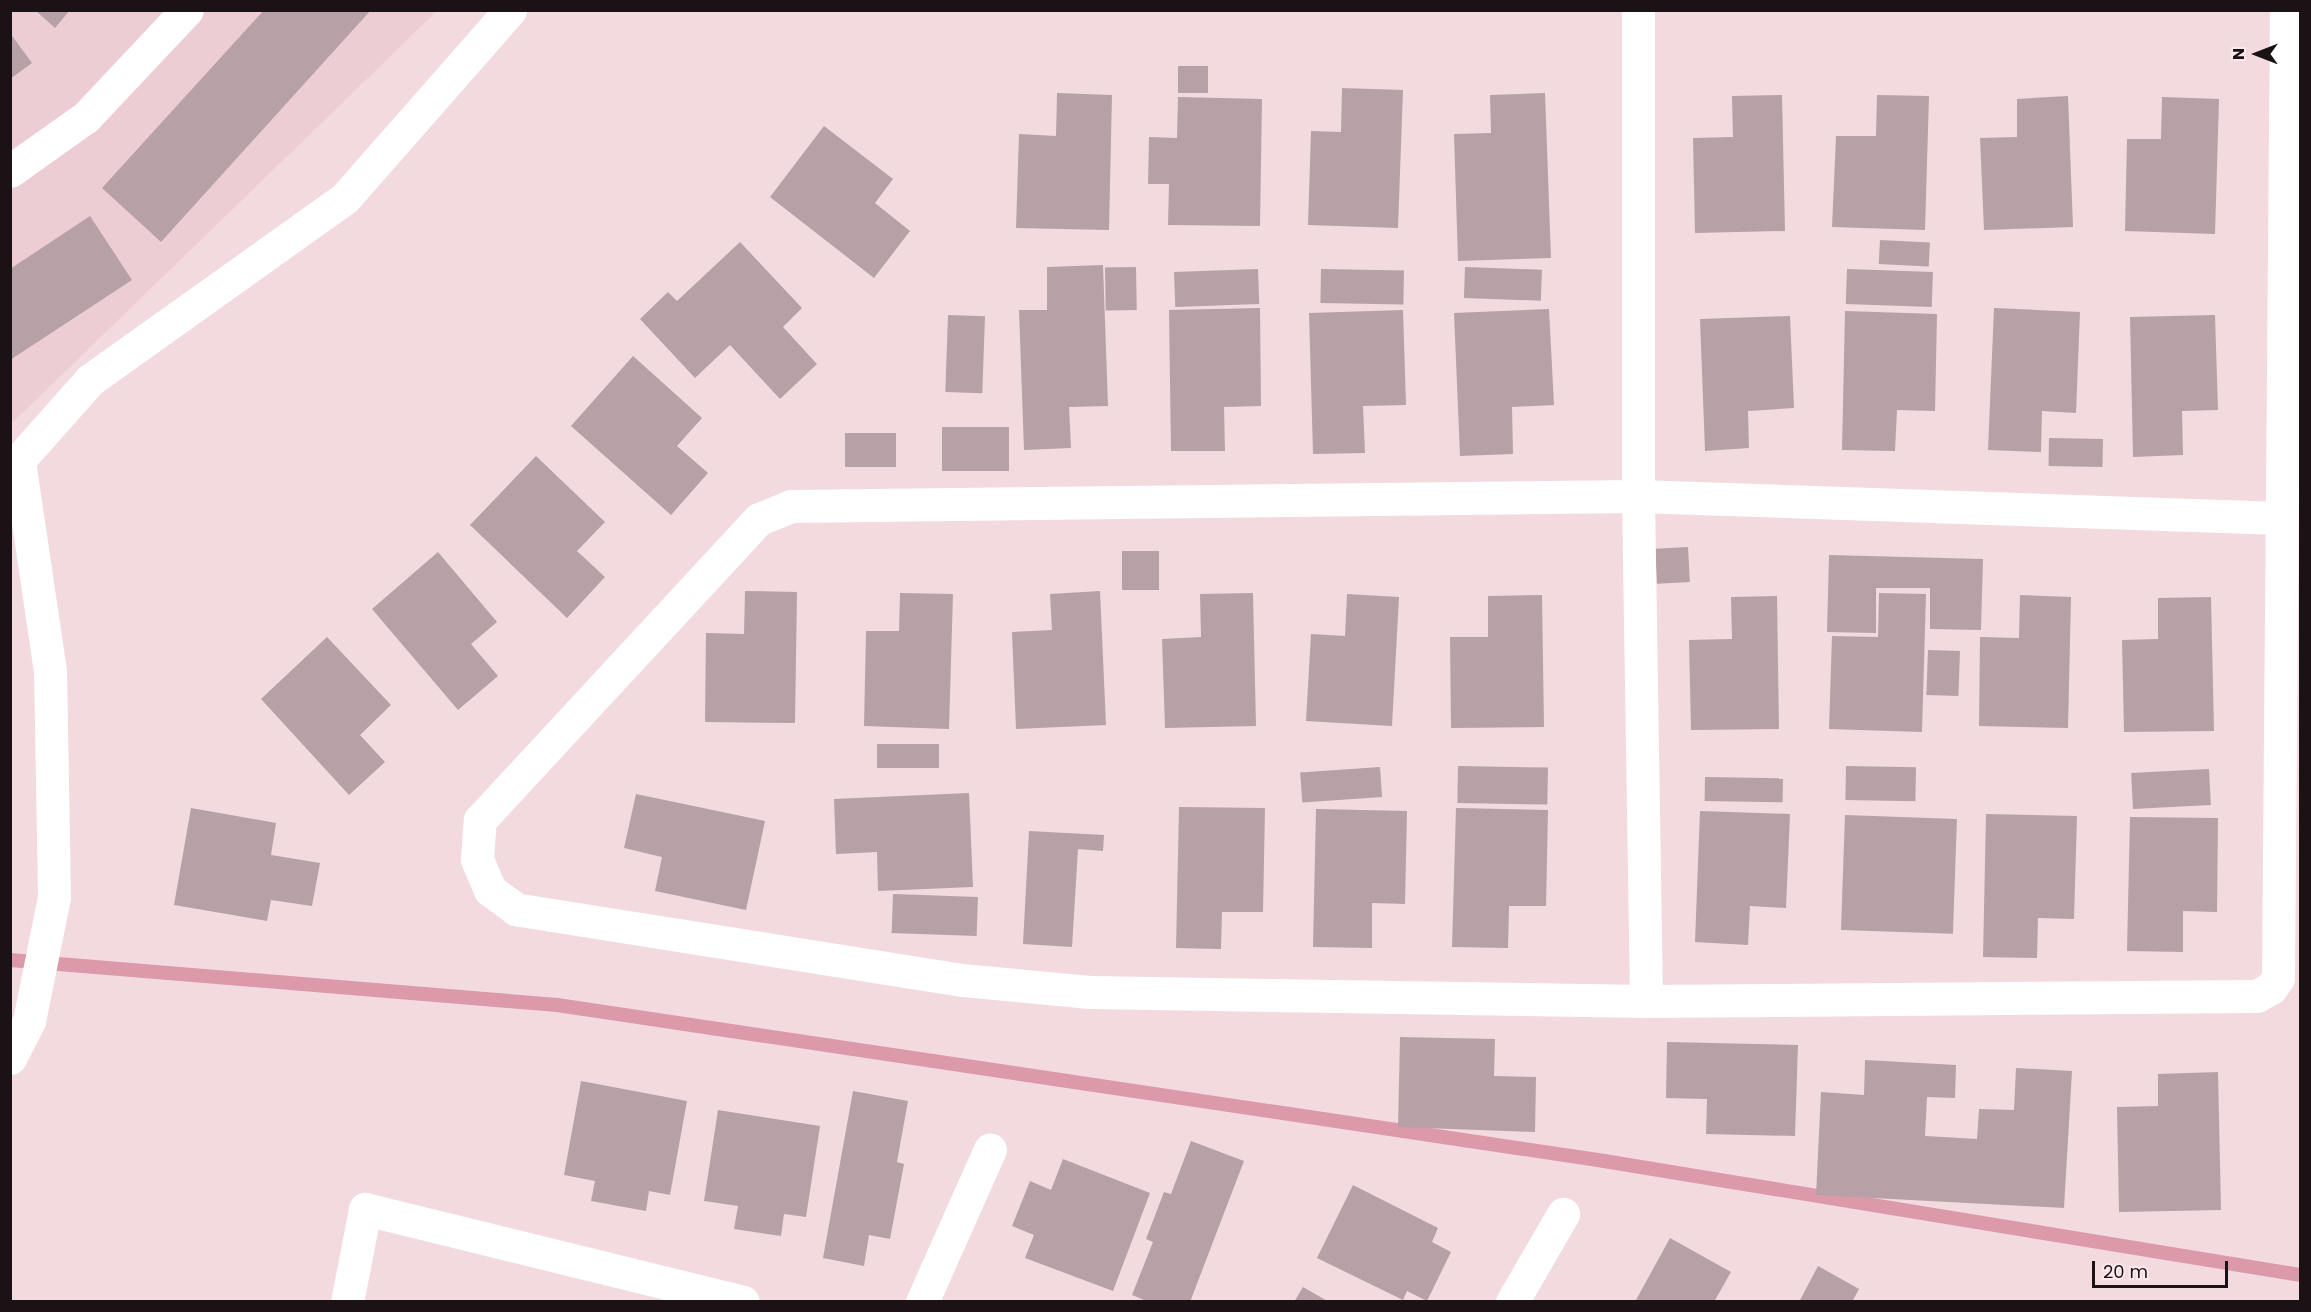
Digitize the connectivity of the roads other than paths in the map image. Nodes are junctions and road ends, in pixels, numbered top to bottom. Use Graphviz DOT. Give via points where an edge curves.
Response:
graph roads {
  1 [pos="187,10"];
  2 [pos="510,10"];
  3 [pos="1638,10"];
  4 [pos="2286,10"];
  5 [pos="10,171"];
  6 [pos="15,462"];
  7 [pos="1638,496"];
  8 [pos="2281,518"];
  9 [pos="1646,1001"];
  10 [pos="10,1058"];
  11 [pos="990,1149"];
  12 [pos="1563,1214"];
  13 [pos="347,1302"];
  14 [pos="743,1302"];
  15 [pos="922,1302"];
  16 [pos="1512,1302"];
  1 -- 5 [label="street" via="86,117"];
  2 -- 6 [label="street" via="345,198 90,381"];
  3 -- 7 [label="street"];
  4 -- 8 [label="street"];
  6 -- 10 [label="street" via="50,670 54,897 29,1021"];
  7 -- 8 [label="street"];
  7 -- 9 [label="street"];
  7 -- 9 [label="street" via="791,506 759,519 480,820 477,859 490,890 516,909 962,980 1090,992"];
  8 -- 9 [label="street" via="2278,978 2271,988 2257,996"];
  11 -- 15 [label="street"];
  12 -- 16 [label="street"];
  13 -- 14 [label="street" via="365,1209"];
}
